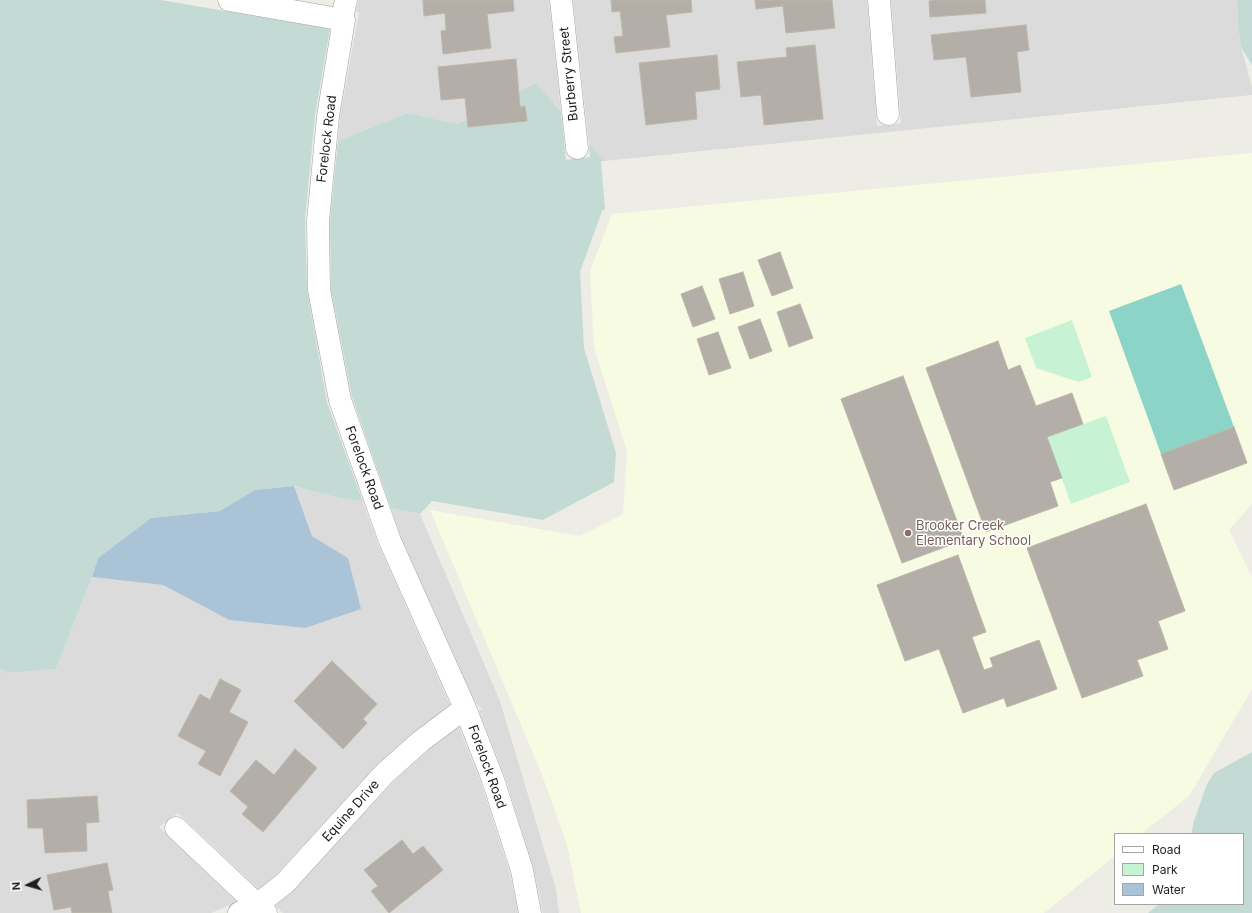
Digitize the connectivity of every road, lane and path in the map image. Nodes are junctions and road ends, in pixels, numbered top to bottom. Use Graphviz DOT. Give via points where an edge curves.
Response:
graph roads {
  1 [pos="229,0"];
  2 [pos="561,0"];
  3 [pos="879,0"];
  4 [pos="345,10"];
  5 [pos="888,114"];
  6 [pos="577,148"];
  7 [pos="465,708"];
  8 [pos="176,828"];
  9 [pos="254,910"];
  10 [pos="530,913"];
  1 -- 4 [label="street"];
  2 -- 6 [label="street, Burberry Street"];
  3 -- 5 [label="street"];
  4 -- 7 [label="street, Forelock Road" via="328,116 318,221 319,290 340,400 390,541"];
  7 -- 9 [label="street, Equine Drive" via="421,741 384,774 285,883"];
  7 -- 10 [label="street, Forelock Road" via="494,784 522,870"];
  8 -- 9 [label="street"];
}
